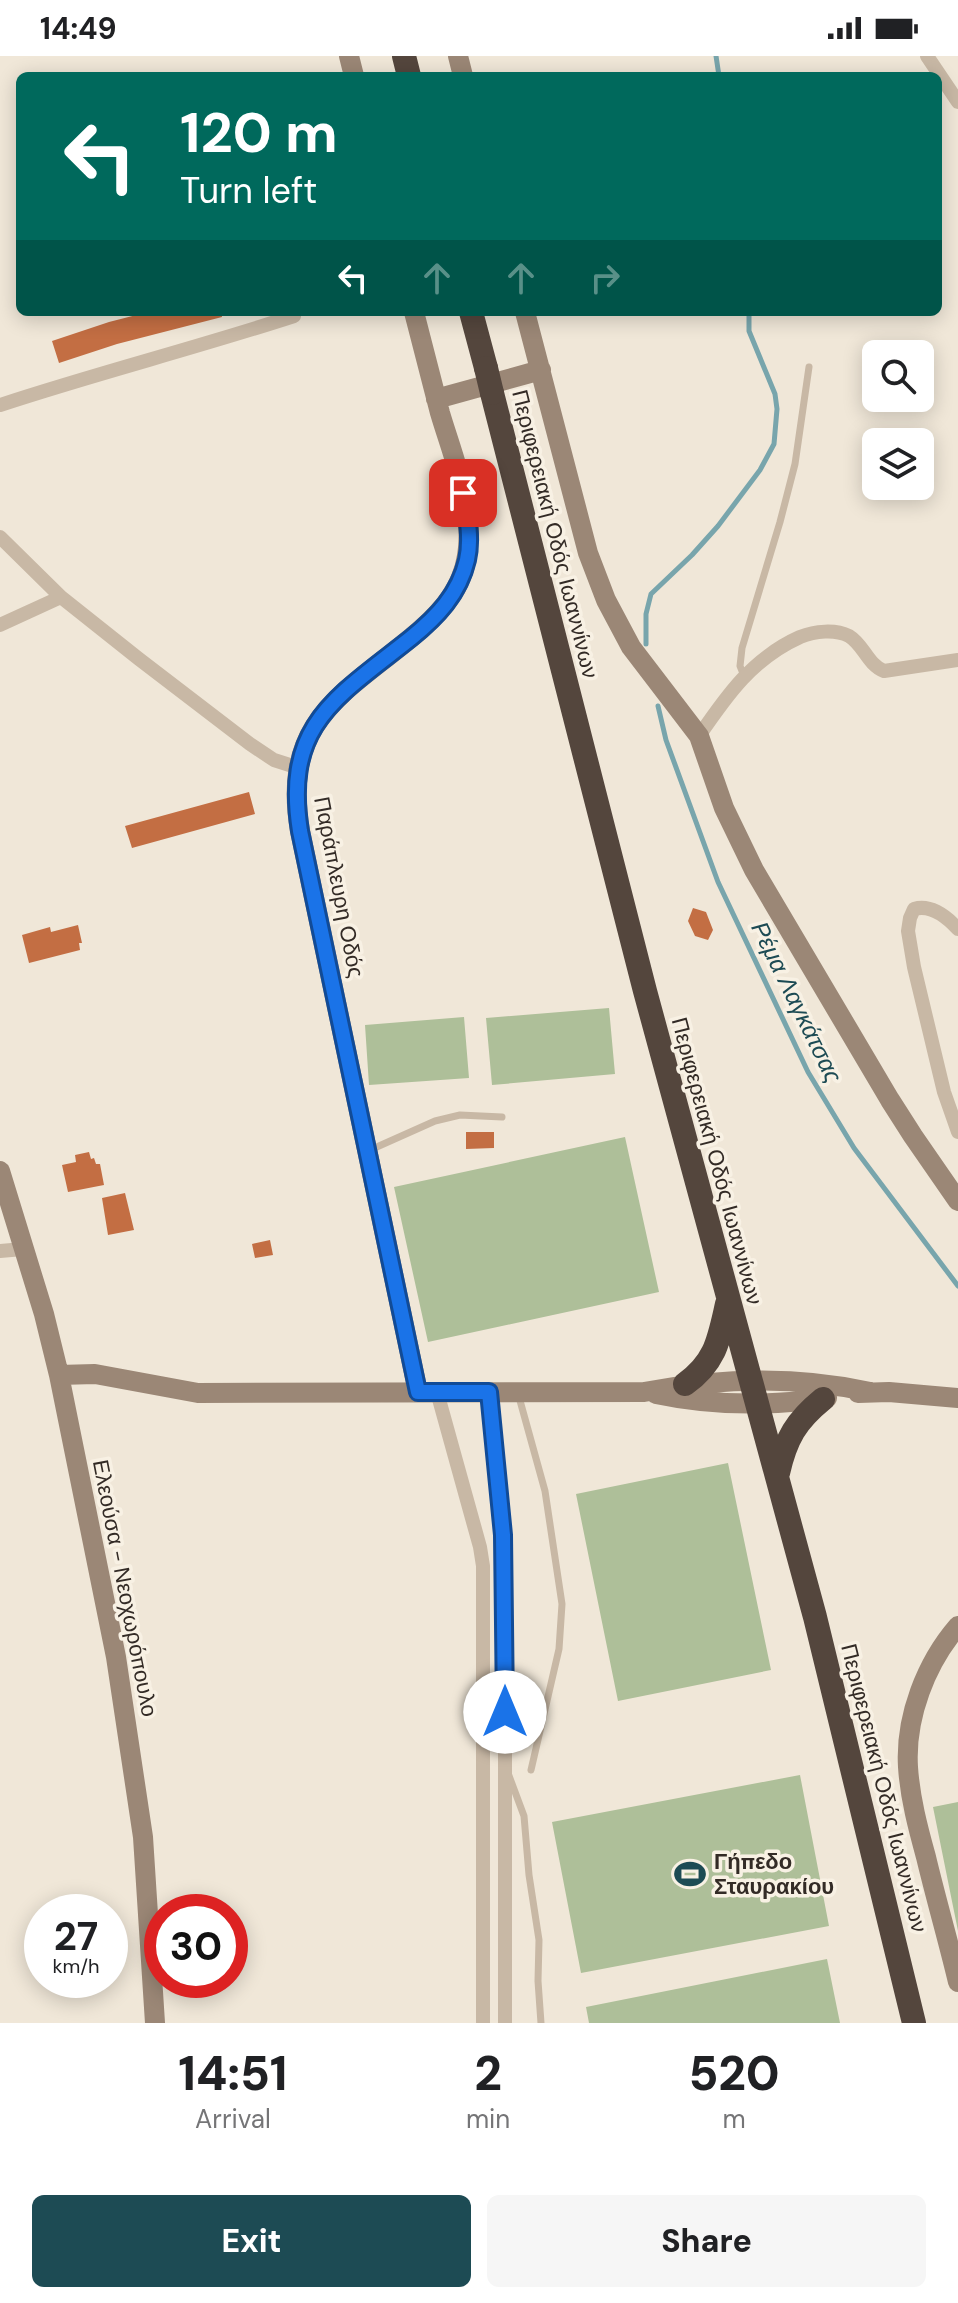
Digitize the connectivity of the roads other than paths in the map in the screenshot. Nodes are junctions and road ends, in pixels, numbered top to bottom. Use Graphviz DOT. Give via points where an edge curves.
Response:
graph roads {
  1 [pos="942,78"];
  2 [pos="958,102"];
  3 [pos="294,316"];
  4 [pos="415,316"];
  5 [pos="472,316"];
  6 [pos="526,316"];
  7 [pos="809,367"];
  8 [pos="541,370"];
  9 [pos="436,399"];
  10 [pos="0,405"];
  11 [pos="0,537"];
  12 [pos="61,597"];
  13 [pos="0,625"];
  14 [pos="958,660"];
  15 [pos="744,676"];
  16 [pos="699,736"];
  17 [pos="299,768"];
  18 [pos="958,929"];
  19 [pos="502,1117"];
  20 [pos="958,1132"];
  21 [pos="368,1150"];
  22 [pos="0,1171"];
  23 [pos="958,1201"];
  24 [pos="23,1249"];
  25 [pos="0,1251"];
  26 [pos="728,1301"];
  27 [pos="59,1375"];
  28 [pos="685,1384"];
  29 [pos="754,1391"];
  30 [pos="428,1392"];
  31 [pos="489,1392"];
  32 [pos="518,1392"];
  33 [pos="644,1392"];
  34 [pos="870,1392"];
  35 [pos="958,1398"];
  36 [pos="823,1399"];
  37 [pos="778,1475"];
  38 [pos="958,1626"];
  39 [pos="505,1767"];
  40 [pos="531,1770"];
  41 [pos="958,1982"];
  42 [pos="155,2023"];
  43 [pos="483,2023"];
  44 [pos="505,2023"];
  45 [pos="541,2023"];
  46 [pos="914,2023"];
  1 -- 2 [label="street"];
  3 -- 10 [label="street"];
  4 -- 9 [label="street, Παράπλευρη Οδός"];
  5 -- 26 [label="highway, Περιφερειακή Οδός Ιωαννίνων, bridge"];
  6 -- 8 [label="street"];
  7 -- 15 [label="lane" via="795,464 742,648"];
  8 -- 9 [label="street"];
  8 -- 16 [label="street" via="596,577 631,647"];
  9 -- 17 [label="street, Παράπλευρη Οδός" via="469,534 459,583 430,622 324,711"];
  11 -- 12 [label="street"];
  12 -- 13 [label="street"];
  12 -- 17 [label="street" via="250,744"];
  14 -- 15 [label="street" via="884,671 852,638 826,632 786,644"];
  15 -- 16 [label="street"];
  16 -- 23 [label="street" via="724,808 754,870 890,1100"];
  17 -- 21 [label="street, Παράπλευρη Οδός" via="300,831"];
  18 -- 20 [label="street" via="925,908 914,909 908,924 936,1060"];
  19 -- 21 [label="lane" via="460,1115 435,1121"];
  21 -- 30 [label="street, Παράπλευρη Οδός"];
  22 -- 24 [label="street, Ελεούσα - Νεοχωρόπουλο"];
  24 -- 25 [label="street"];
  24 -- 27 [label="street, Ελεούσα - Νεοχωρόπουλο"];
  26 -- 28 [label="highway" via="714,1353"];
  26 -- 29 [label="highway, Περιφερειακή Οδός Ιωαννίνων"];
  27 -- 30 [label="street" via="95,1374 198,1393"];
  27 -- 42 [label="street, Ελεούσα - Νεοχωρόπουλο" via="132,1759 146,1867"];
  28 -- 29 [label="street"];
  28 -- 33 [label="street"];
  29 -- 33 [label="street" via="695,1401"];
  29 -- 34 [label="street" via="817,1382"];
  29 -- 36 [label="street"];
  29 -- 37 [label="highway, Περιφερειακή Οδός Ιωαννίνων"];
  30 -- 31 [label="street"];
  30 -- 43 [label="street" via="483,1566"];
  31 -- 32 [label="street"];
  31 -- 39 [label="street" via="504,1548"];
  32 -- 33 [label="street"];
  32 -- 40 [label="lane" via="545,1491 562,1604 559,1649"];
  34 -- 35 [label="street"];
  34 -- 36 [label="street"];
  36 -- 37 [label="highway" via="796,1425"];
  37 -- 46 [label="highway, Περιφερειακή Οδός Ιωαννίνων"];
  38 -- 41 [label="street" via="922,1686 908,1765 914,1811"];
  39 -- 44 [label="street"];
  39 -- 45 [label="lane" via="524,1816 539,1940"];
}
